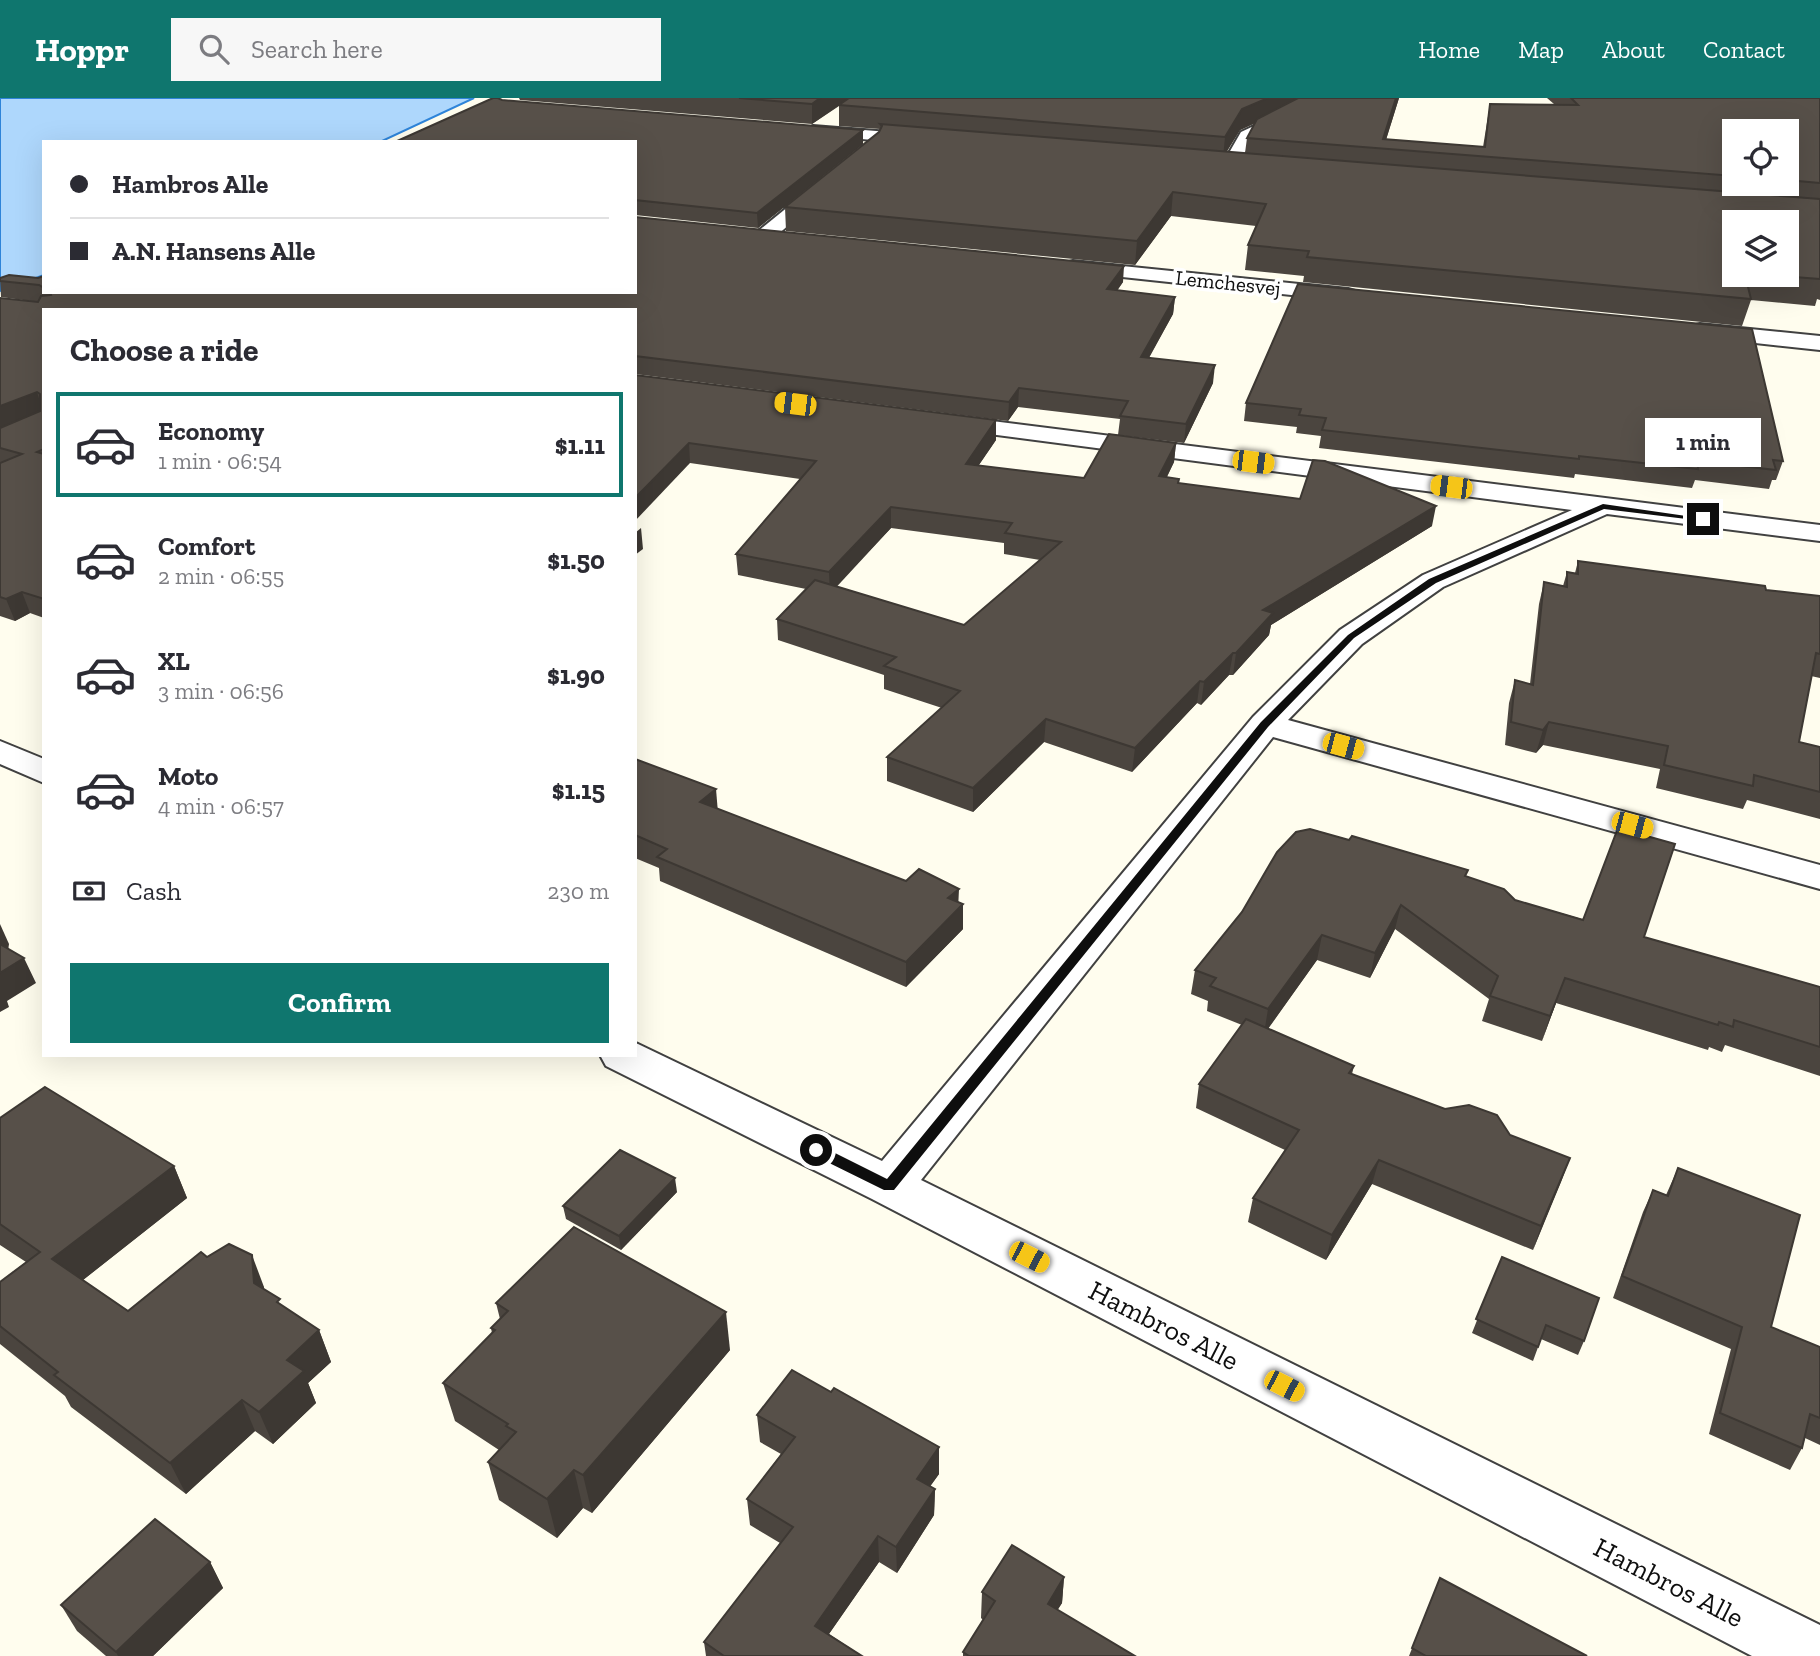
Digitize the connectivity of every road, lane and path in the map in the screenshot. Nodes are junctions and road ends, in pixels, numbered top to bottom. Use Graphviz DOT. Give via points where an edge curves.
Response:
graph roads {
  1 [pos="1294,112"];
  2 [pos="836,118"];
  3 [pos="792,129"];
  4 [pos="818,131"];
  5 [pos="940,141"];
  6 [pos="1230,165"];
  7 [pos="840,175"];
  8 [pos="738,233"];
  9 [pos="764,236"];
  10 [pos="797,239"];
  11 [pos="1052,265"];
  12 [pos="1373,298"];
  13 [pos="1673,328"];
  14 [pos="1820,343"];
  15 [pos="921,420"];
  16 [pos="1603,506"];
  17 [pos="1820,533"];
  18 [pos="1265,724"];
  19 [pos="0,751"];
  20 [pos="42,771"];
  21 [pos="1820,877"];
  22 [pos="626,1057"];
  23 [pos="889,1186"];
  24 [pos="1816,1656"];
  1 -- 6 [label="street" via="1247,135"];
  2 -- 4 [label="street"];
  3 -- 4 [label="street"];
  4 -- 5 [label="street"];
  7 -- 9 [label="street"];
  8 -- 9 [label="street"];
  9 -- 10 [label="street"];
  11 -- 12 [label="street, Lemchesvej"];
  13 -- 14 [label="street"];
  15 -- 16 [label="street"];
  16 -- 17 [label="street"];
  16 -- 18 [label="street" via="1433,581 1351,636"];
  18 -- 21 [label="street"];
  18 -- 23 [label="street"];
  19 -- 20 [label="street"];
  22 -- 23 [label="street, Hambros Alle"];
  23 -- 24 [label="street, Hambros Alle"];
}
